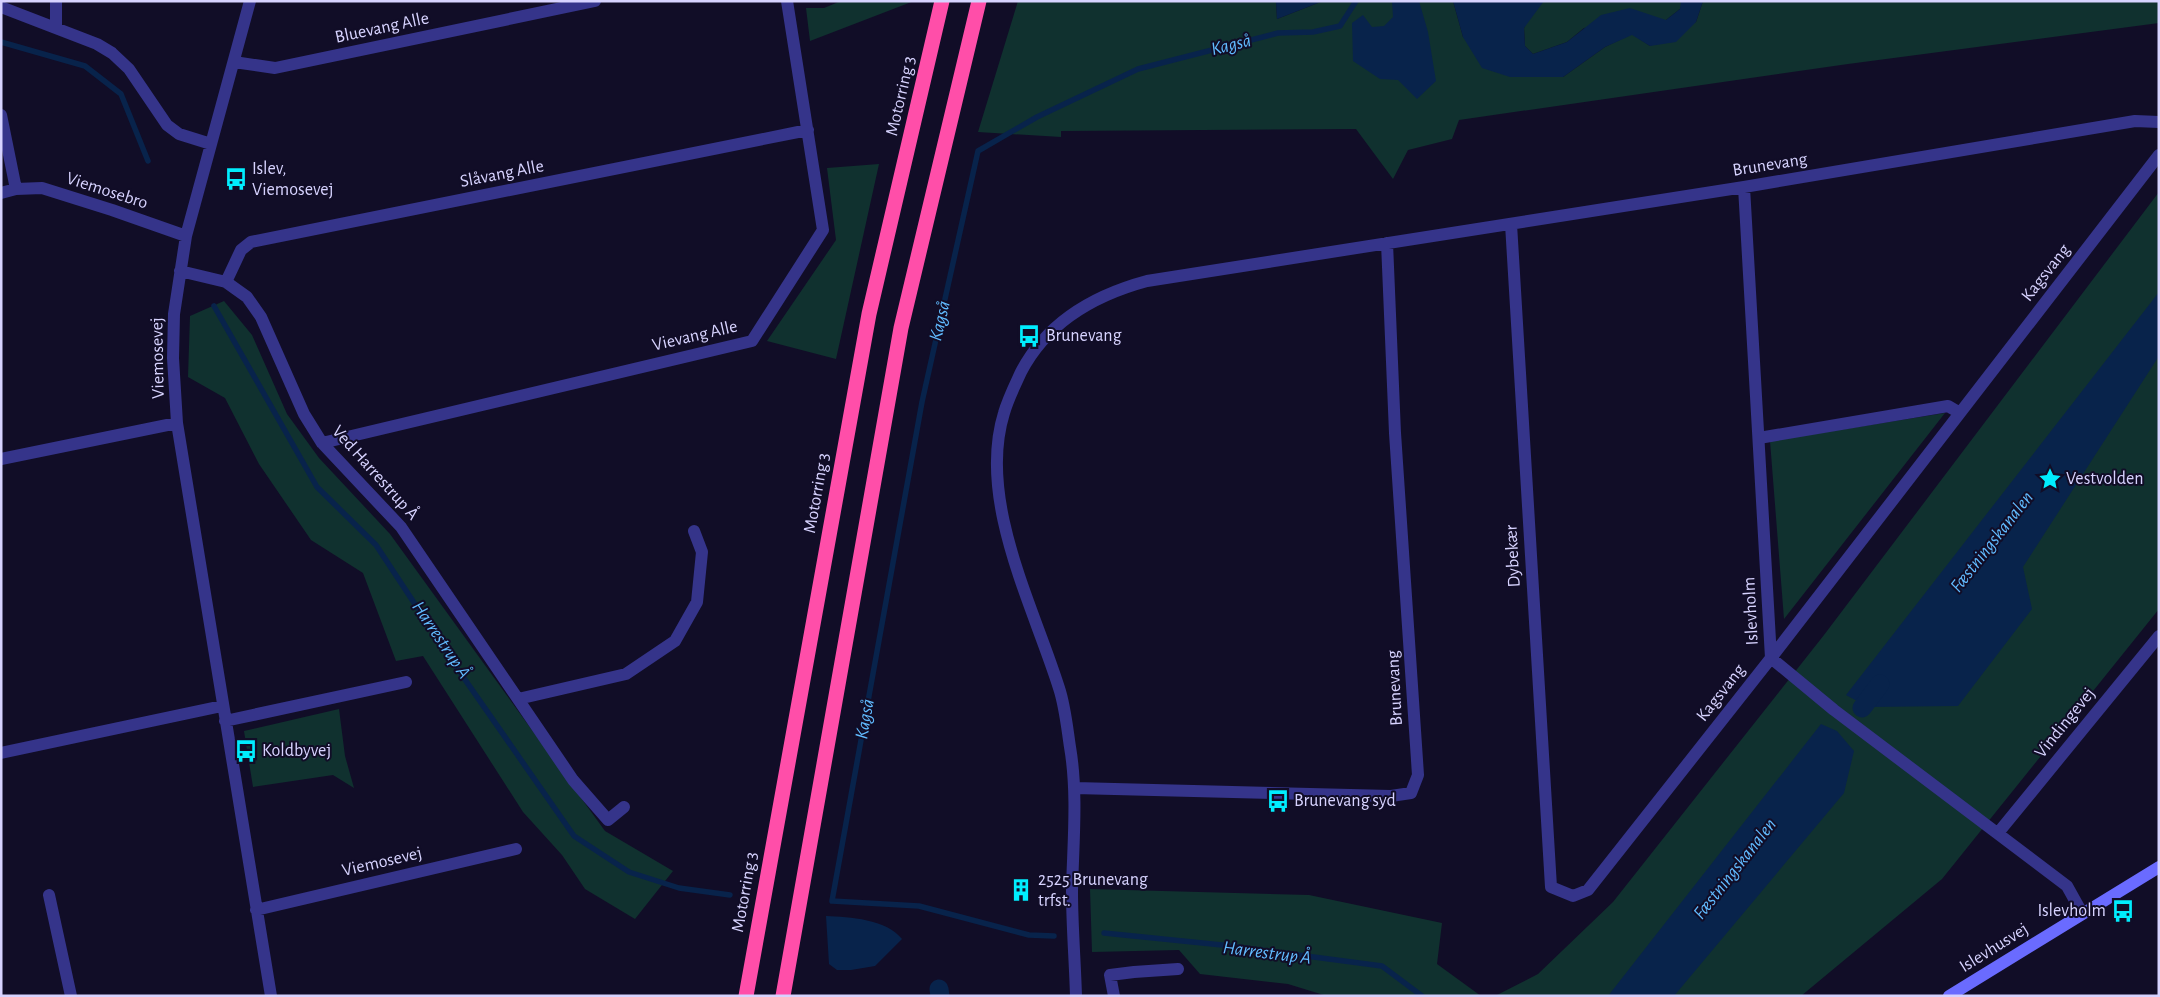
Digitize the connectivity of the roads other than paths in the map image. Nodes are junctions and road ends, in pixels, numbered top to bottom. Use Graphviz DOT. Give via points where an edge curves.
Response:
graph roads {
  1 [pos="56,1"];
  2 [pos="250,1"];
  3 [pos="595,1"];
  4 [pos="787,1"];
  5 [pos="942,1"];
  6 [pos="979,1"];
  7 [pos="1,7"];
  8 [pos="56,27"];
  9 [pos="234,62"];
  10 [pos="1,115"];
  11 [pos="2159,122"];
  12 [pos="808,130"];
  13 [pos="211,144"];
  14 [pos="2159,155"];
  15 [pos="1744,187"];
  16 [pos="16,190"];
  17 [pos="1,193"];
  18 [pos="1511,224"];
  19 [pos="186,236"];
  20 [pos="1387,243"];
  21 [pos="180,271"];
  22 [pos="226,282"];
  23 [pos="1960,413"];
  24 [pos="177,423"];
  25 [pos="1759,438"];
  26 [pos="322,442"];
  27 [pos="1,458"];
  28 [pos="694,531"];
  29 [pos="2159,636"];
  30 [pos="1771,658"];
  31 [pos="406,682"];
  32 [pos="518,699"];
  33 [pos="222,706"];
  34 [pos="225,721"];
  35 [pos="1,753"];
  36 [pos="1074,788"];
  37 [pos="624,807"];
  38 [pos="1998,833"];
  39 [pos="516,849"];
  40 [pos="2159,867"];
  41 [pos="1551,886"];
  42 [pos="49,895"];
  43 [pos="256,910"];
  44 [pos="2082,914"];
  45 [pos="1178,970"];
  46 [pos="71,996"];
  47 [pos="271,996"];
  48 [pos="746,996"];
  49 [pos="783,996"];
  50 [pos="1076,996"];
  51 [pos="1114,996"];
  52 [pos="1949,996"];
  1 -- 8 [label="street"];
  2 -- 9 [label="street, Viemosevej"];
  3 -- 9 [label="street, Bluevang Alle" via="275,68"];
  4 -- 12 [label="street, Vievang Alle"];
  5 -- 48 [label="highway, Motorring 3" via="869,314"];
  6 -- 49 [label="highway" via="902,328"];
  7 -- 8 [label="street"];
  8 -- 13 [label="street" via="112,53 129,68 166,125 179,134"];
  9 -- 13 [label="street, Viemosevej"];
  10 -- 16 [label="street"];
  11 -- 15 [label="street, Brunevang" via="2135,121"];
  12 -- 22 [label="street, Slåvang Alle" via="251,242 240,250"];
  12 -- 26 [label="street, Vievang Alle" via="823,230 752,341"];
  13 -- 19 [label="street, Viemosevej"];
  14 -- 23 [label="street, Kagsvang"];
  15 -- 18 [label="street, Brunevang"];
  15 -- 25 [label="street, Islevholm"];
  16 -- 17 [label="street, Viemosebro"];
  16 -- 19 [label="street, Viemosebro" via="42,188"];
  18 -- 20 [label="street, Brunevang"];
  18 -- 41 [label="street, Dybekær"];
  19 -- 21 [label="street, Viemosevej"];
  20 -- 36 [label="street, Brunevang" via="1147,281 1122,288 1097,298 1067,318 1029,357 1003,413 998,442 998,485 1001,512 1014,560 1060,690"];
  20 -- 36 [label="street, Brunevang" via="1395,433 1418,775 1411,793 1391,796"];
  21 -- 22 [label="street, Ved Harrestrup Å"];
  21 -- 24 [label="street, Viemosevej" via="174,314 173,358"];
  22 -- 26 [label="street, Ved Harrestrup Å" via="246,297 261,317 304,414"];
  23 -- 25 [label="street" via="1948,406"];
  23 -- 30 [label="street, Kagsvang"];
  24 -- 27 [label="street"];
  24 -- 33 [label="street, Viemosevej"];
  25 -- 30 [label="street, Islevholm"];
  26 -- 32 [label="street, Ved Harrestrup Å" via="402,527"];
  28 -- 32 [label="street" via="702,552 697,602 675,641 626,674"];
  29 -- 38 [label="street, Vindingevej"];
  30 -- 38 [label="street, Islevholm" via="1834,710"];
  30 -- 41 [label="street, Kagsvang" via="1588,890 1573,896"];
  31 -- 34 [label="street"];
  32 -- 37 [label="street, Ved Harrestrup Å" via="573,780 608,820"];
  33 -- 34 [label="street, Viemosevej"];
  33 -- 35 [label="street"];
  34 -- 43 [label="street, Viemosevej"];
  36 -- 50 [label="street, Brunevang" via="1072,910"];
  38 -- 44 [label="street, Islevholm" via="2067,886"];
  39 -- 43 [label="street, Viemosevej"];
  40 -- 44 [label="street, Islevhusvej"];
  42 -- 46 [label="street"];
  43 -- 47 [label="street, Viemosevej"];
  44 -- 52 [label="street, Islevhusvej"];
  45 -- 51 [label="street" via="1110,975"];
}
